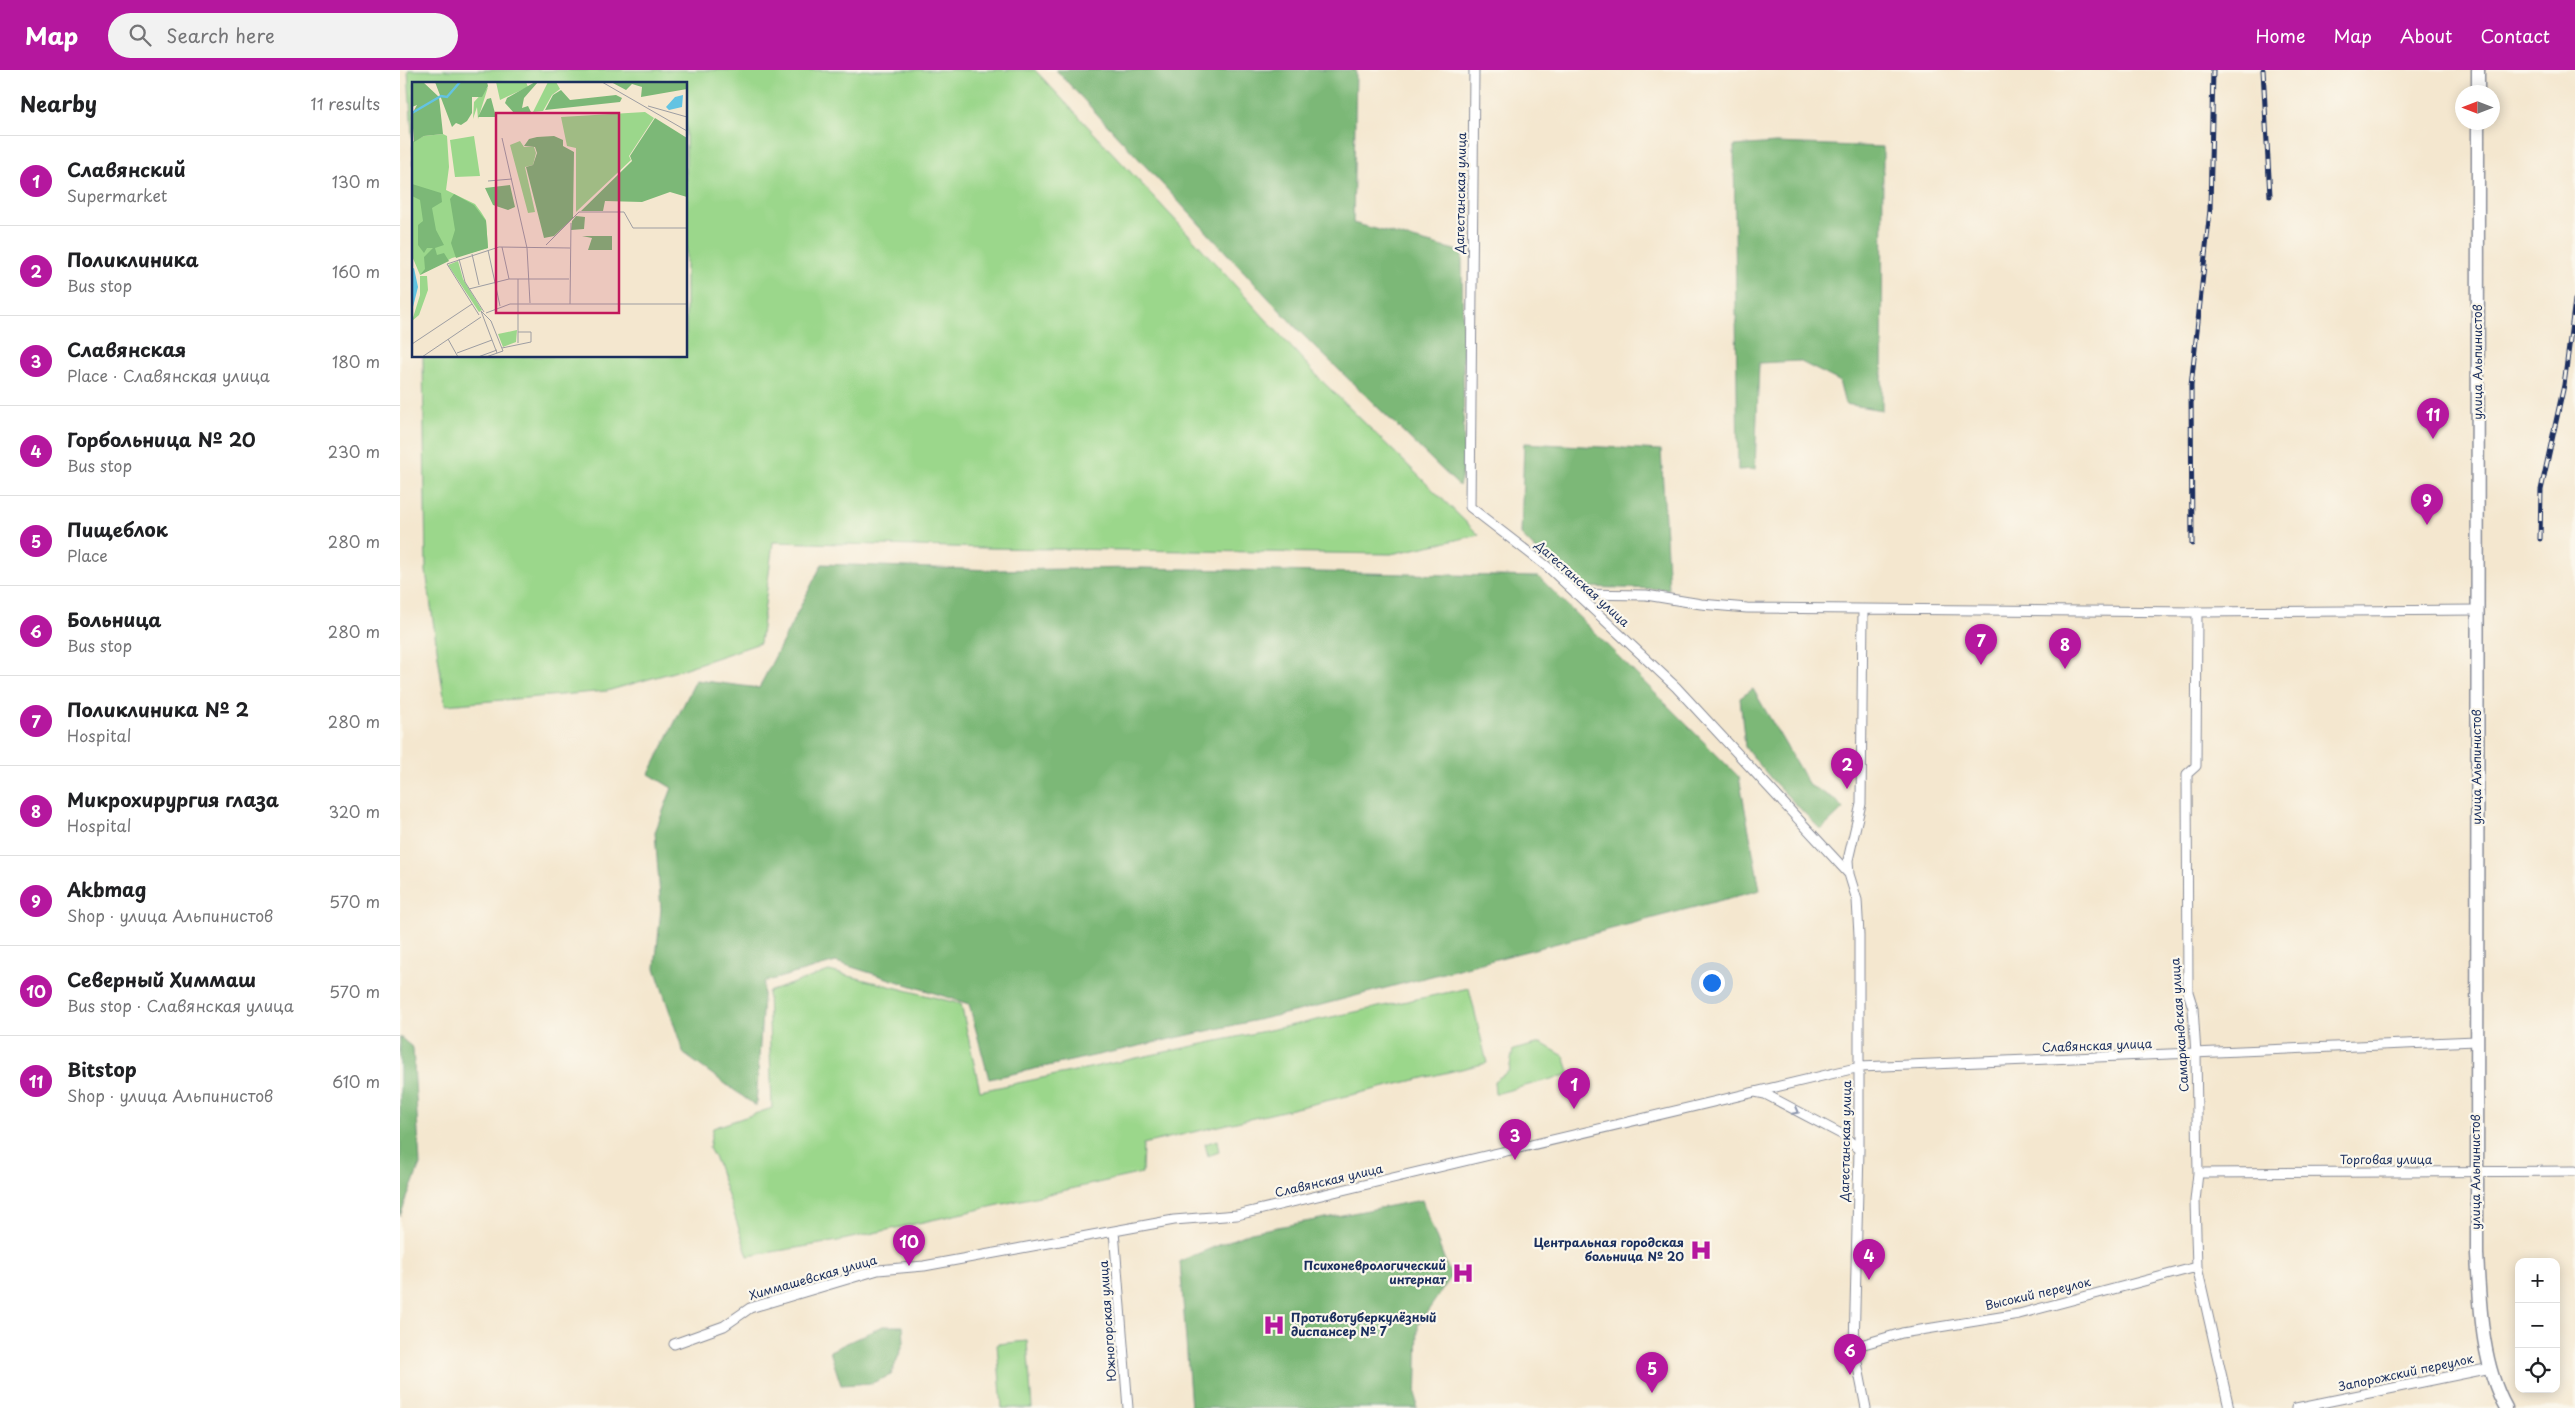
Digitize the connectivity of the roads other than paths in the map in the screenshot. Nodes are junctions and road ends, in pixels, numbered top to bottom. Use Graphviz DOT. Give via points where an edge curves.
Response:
graph roads {
  1 [pos="1474,70"];
  2 [pos="2478,70"];
  3 [pos="2478,85"];
  4 [pos="2478,130"];
  5 [pos="1576,594"];
  6 [pos="1862,610"];
  7 [pos="2478,610"];
  8 [pos="2197,612"];
  9 [pos="1849,874"];
  10 [pos="2476,1041"];
  11 [pos="2196,1054"];
  12 [pos="1860,1068"];
  13 [pos="1752,1092"];
  14 [pos="1859,1150"];
  15 [pos="2575,1170"];
  16 [pos="2476,1171"];
  17 [pos="2198,1173"];
  18 [pos="1114,1231"];
  19 [pos="907,1267"];
  20 [pos="2197,1267"];
  21 [pos="674,1344"];
  22 [pos="1854,1347"];
  23 [pos="2491,1368"];
  24 [pos="1128,1408"];
  25 [pos="1866,1408"];
  26 [pos="2229,1408"];
  27 [pos="2296,1408"];
  28 [pos="2506,1408"];
  1 -- 5 [label="street, Дагестанская улица" via="1470,507 1549,568"];
  2 -- 3 [label="main road"];
  4 -- 7 [label="main road, улица Альпинистов"];
  5 -- 6 [label="street" via="1646,595 1747,608"];
  5 -- 9 [label="street, Дагестанская улица" via="1676,687"];
  6 -- 8 [label="street"];
  6 -- 9 [label="street, Дагестанская улица" via="1861,804 1849,852"];
  7 -- 8 [label="street"];
  7 -- 10 [label="main road, улица Альпинистов"];
  8 -- 11 [label="street, Самаркандская улица" via="2196,766 2187,774 2186,812 2188,992 2193,1008"];
  9 -- 12 [label="street, Дагестанская улица" via="1859,917"];
  10 -- 11 [label="street, Славянская улица"];
  10 -- 16 [label="main road, улица Альпинистов"];
  11 -- 12 [label="street, Славянская улица"];
  11 -- 17 [label="street, Самаркандская улица"];
  12 -- 13 [label="street, Славянская улица"];
  12 -- 14 [label="street, Дагестанская улица"];
  13 -- 14 [label="street, one-way" via="1765,1094 1843,1135"];
  13 -- 18 [label="street, Славянская улица" via="1252,1212 1174,1220"];
  14 -- 22 [label="street, Дагестанская улица"];
  15 -- 16 [label="street, Торговая улица"];
  16 -- 17 [label="street, Торговая улица"];
  16 -- 23 [label="main road, улица Альпинистов" via="2480,1315"];
  17 -- 20 [label="street, Самаркандская улица" via="2195,1201"];
  18 -- 19 [label="street, Славянская улица"];
  18 -- 24 [label="street, Южногорская улица"];
  19 -- 21 [label="street, Химмашевская улица" via="878,1270 750,1308 724,1326"];
  20 -- 22 [label="street, Высокий переулок" via="2019,1314 1902,1333"];
  20 -- 26 [label="street, Самаркандская улица"];
  22 -- 25 [label="street, Дагестанская улица"];
  23 -- 27 [label="street, Запорожский переулок"];
  23 -- 28 [label="main road, улица Альпинистов"];
}
